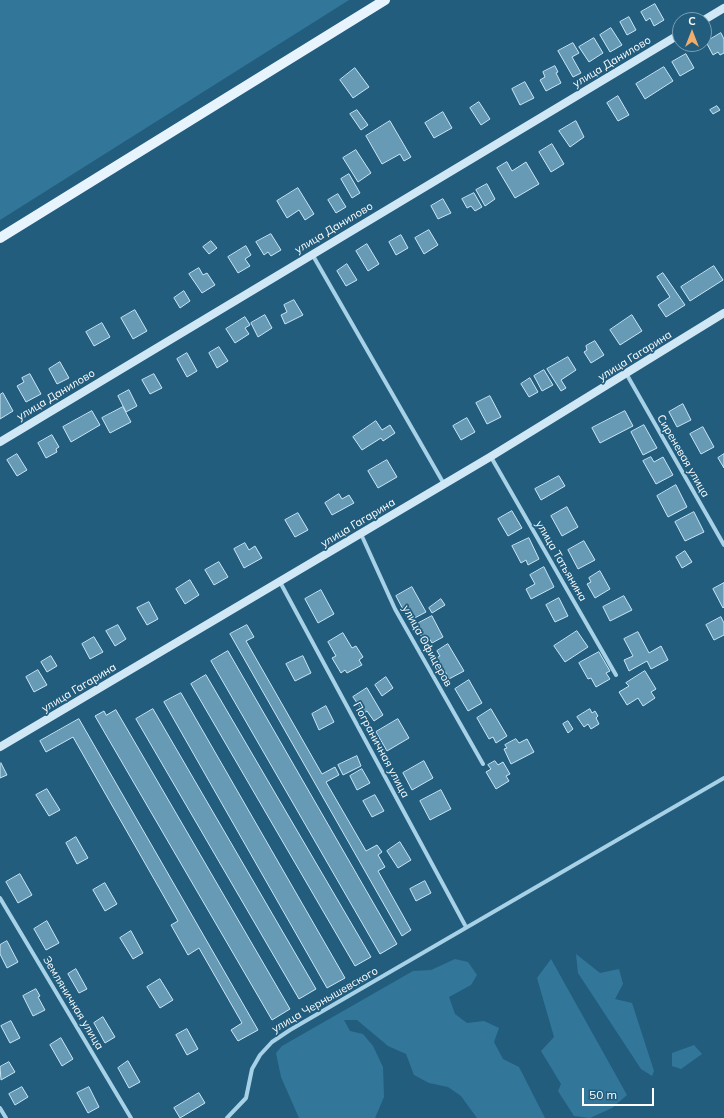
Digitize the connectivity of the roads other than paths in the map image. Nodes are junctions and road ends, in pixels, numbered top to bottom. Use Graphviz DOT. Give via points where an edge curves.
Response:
graph roads {
  1 [pos="385,0"];
  2 [pos="724,8"];
  3 [pos="712,15"];
  4 [pos="672,39"];
  5 [pos="0,238"];
  6 [pos="312,254"];
  7 [pos="724,313"];
  8 [pos="627,374"];
  9 [pos="0,442"];
  10 [pos="490,457"];
  11 [pos="444,484"];
  12 [pos="361,534"];
  13 [pos="724,546"];
  14 [pos="280,582"];
  15 [pos="616,675"];
  16 [pos="0,747"];
  17 [pos="483,764"];
  18 [pos="724,778"];
  19 [pos="0,898"];
  20 [pos="466,927"];
  21 [pos="0,1108"];
  22 [pos="6,1118"];
  23 [pos="131,1118"];
  24 [pos="227,1118"];
  1 -- 5 [label="main road"];
  2 -- 3 [label="street"];
  4 -- 6 [label="street, улица Данилово"];
  6 -- 9 [label="street, улица Данилово"];
  6 -- 11 [label="street"];
  7 -- 8 [label="street, улица Гагарина"];
  8 -- 10 [label="street, улица Гагарина"];
  8 -- 13 [label="street, Сиреневая улица"];
  10 -- 11 [label="street, улица Гагарина"];
  10 -- 15 [label="street, улица Татьянина"];
  11 -- 12 [label="street, улица Гагарина"];
  12 -- 14 [label="street, улица Гагарина"];
  12 -- 17 [label="street, улица Офицеров" via="395,609"];
  14 -- 16 [label="street, улица Гагарина"];
  14 -- 20 [label="street, Пограничная улица"];
  18 -- 20 [label="street, улица Чернышевского"];
  19 -- 23 [label="street, Земляничная улица"];
  20 -- 24 [label="street, улица Чернышевского" via="272,1042 252,1069 246,1098"];
  21 -- 22 [label="street"];
}
